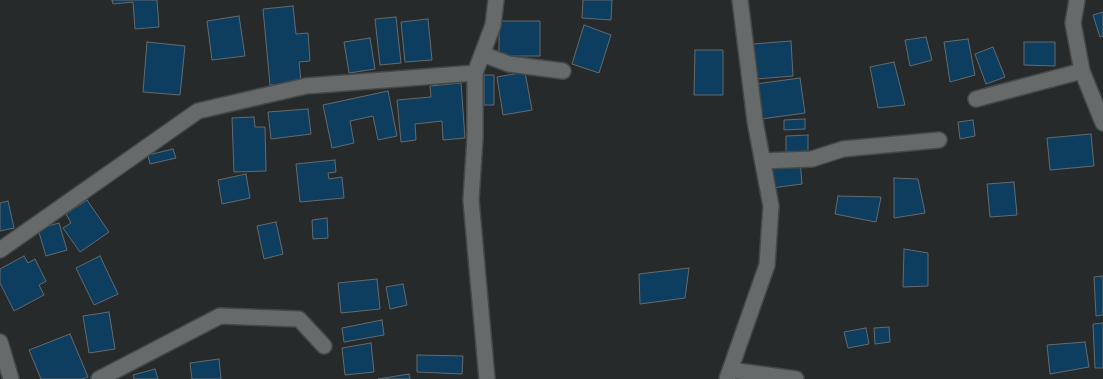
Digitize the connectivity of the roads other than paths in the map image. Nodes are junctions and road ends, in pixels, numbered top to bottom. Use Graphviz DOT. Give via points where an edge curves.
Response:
graph roads {
  1 [pos="496,0"];
  2 [pos="740,0"];
  3 [pos="1077,0"];
  4 [pos="482,54"];
  5 [pos="563,71"];
  6 [pos="1082,71"];
  7 [pos="475,73"];
  8 [pos="976,100"];
  9 [pos="1103,123"];
  10 [pos="939,140"];
  11 [pos="763,162"];
  12 [pos="0,250"];
  13 [pos="0,342"];
  14 [pos="324,346"];
  15 [pos="729,374"];
  16 [pos="11,379"];
  17 [pos="99,379"];
  18 [pos="487,379"];
  19 [pos="796,379"];
  1 -- 4 [label="street" via="493,25"];
  2 -- 11 [label="street"];
  3 -- 6 [label="street" via="1073,23"];
  4 -- 5 [label="street" via="509,64"];
  4 -- 7 [label="street"];
  6 -- 8 [label="street"];
  6 -- 9 [label="street"];
  7 -- 12 [label="street" via="306,86 198,111"];
  7 -- 18 [label="street" via="471,200"];
  10 -- 11 [label="street" via="843,149 812,160"];
  11 -- 15 [label="street" via="771,206 767,265"];
  13 -- 16 [label="street"];
  14 -- 17 [label="street" via="299,318 220,316"];
  15 -- 19 [label="street"];
}
